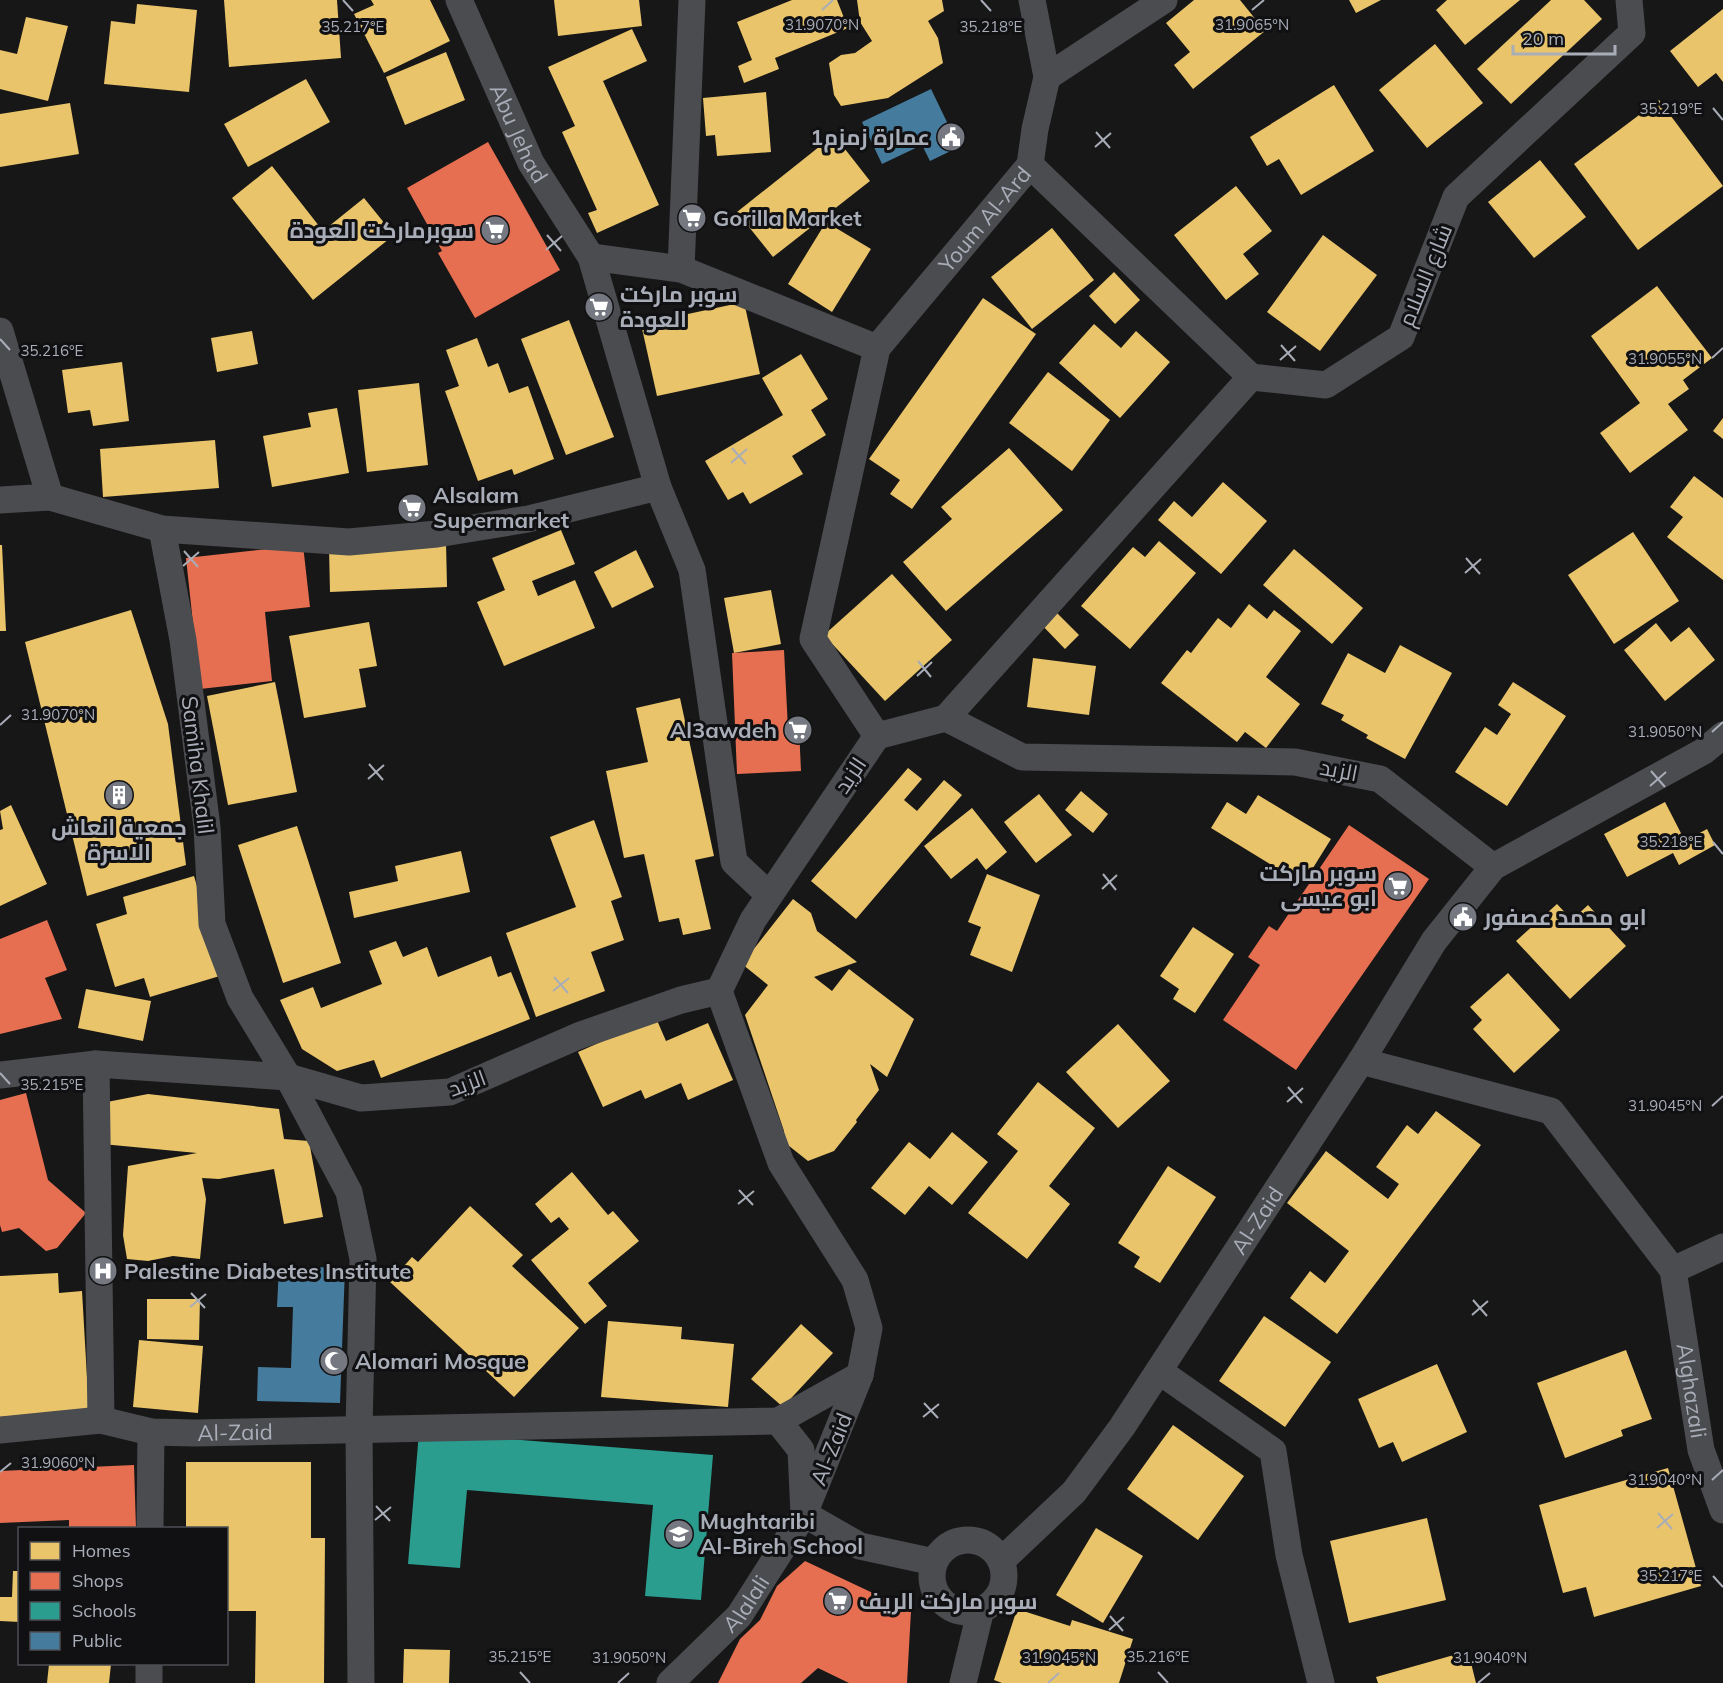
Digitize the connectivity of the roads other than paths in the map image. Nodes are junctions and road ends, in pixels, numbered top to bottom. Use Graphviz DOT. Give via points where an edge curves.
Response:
graph roads {
  1 [pos="459,0"];
  2 [pos="692,0"];
  3 [pos="1032,0"];
  4 [pos="1164,0"];
  5 [pos="1629,0"];
  6 [pos="1047,77"];
  7 [pos="1030,165"];
  8 [pos="591,257"];
  9 [pos="681,269"];
  10 [pos="0,331"];
  11 [pos="878,348"];
  12 [pos="1251,377"];
  13 [pos="658,487"];
  14 [pos="50,497"];
  15 [pos="0,500"];
  16 [pos="162,529"];
  17 [pos="946,718"];
  18 [pos="1723,735"];
  19 [pos="877,736"];
  20 [pos="1493,867"];
  21 [pos="769,895"];
  22 [pos="719,991"];
  23 [pos="1361,1061"];
  24 [pos="96,1064"];
  25 [pos="0,1074"];
  26 [pos="288,1077"];
  27 [pos="1723,1247"];
  28 [pos="1672,1270"];
  29 [pos="1159,1371"];
  30 [pos="860,1375"];
  31 [pos="101,1420"];
  32 [pos="778,1421"];
  33 [pos="359,1428"];
  34 [pos="0,1430"];
  35 [pos="151,1432"];
  36 [pos="1723,1510"];
  37 [pos="804,1514"];
  38 [pos="150,1527"];
  39 [pos="1000,1561"];
  40 [pos="934,1562"];
  41 [pos="981,1609"];
  42 [pos="149,1665"];
  43 [pos="149,1683"];
  44 [pos="361,1683"];
  45 [pos="670,1683"];
  46 [pos="963,1683"];
  47 [pos="1321,1683"];
  1 -- 8 [label="street, Abu Jehad" via="531,163"];
  2 -- 9 [label="street"];
  3 -- 6 [label="street, Youm Al-Ard"];
  4 -- 6 [label="street"];
  5 -- 12 [label="street, شارع السلام" via="1632,33 1456,197 1401,337 1326,385"];
  6 -- 7 [label="street, Youm Al-Ard"];
  7 -- 11 [label="street, Youm Al-Ard"];
  7 -- 12 [label="street"];
  8 -- 9 [label="street"];
  8 -- 13 [label="street, Abu Jehad"];
  9 -- 11 [label="street"];
  10 -- 14 [label="street"];
  11 -- 19 [label="street" via="813,639"];
  12 -- 17 [label="street"];
  13 -- 16 [label="street" via="528,519 437,534 349,542"];
  13 -- 21 [label="street, Abu Jehad" via="692,570 734,862"];
  14 -- 15 [label="street"];
  14 -- 16 [label="street"];
  16 -- 26 [label="street, Samiha Khalil" via="183,640 207,827 212,924 240,998"];
  17 -- 19 [label="street, الزيد"];
  17 -- 20 [label="street, الزيد" via="1022,757 1295,762 1380,779"];
  18 -- 20 [label="street" via="1704,751"];
  19 -- 21 [label="street, الزيد"];
  20 -- 23 [label="street, Al-Zaid" via="1434,941"];
  21 -- 22 [label="street, الزيد"];
  22 -- 26 [label="street, الزيد" via="578,1036 450,1092 361,1098"];
  22 -- 30 [label="street, Al-Zaid" via="781,1163 855,1280 869,1328"];
  23 -- 28 [label="street" via="1551,1111"];
  23 -- 29 [label="street, Al-Zaid"];
  24 -- 25 [label="street, الزيد"];
  24 -- 26 [label="street, الزيد"];
  24 -- 31 [label="street"];
  26 -- 33 [label="street" via="349,1192 361,1247"];
  27 -- 28 [label="street"];
  28 -- 36 [label="street, Alghazali" via="1701,1450"];
  29 -- 39 [label="street, Al-Zaid" via="1074,1492"];
  29 -- 47 [label="street" via="1274,1451 1290,1555"];
  30 -- 32 [label="street"];
  30 -- 37 [label="street, Al-Zaid"];
  31 -- 34 [label="street, Al-Zaid"];
  31 -- 35 [label="street, Al-Zaid"];
  32 -- 33 [label="street, Al-Zaid"];
  32 -- 37 [label="street" via="801,1450"];
  33 -- 35 [label="street, Al-Zaid"];
  33 -- 44 [label="street"];
  35 -- 38 [label="street"];
  37 -- 40 [label="street, Al-Zaid" via="860,1546"];
  37 -- 45 [label="street, Alalali" via="739,1616"];
  39 -- 40 [label="street" via="985,1544 962,1540 951,1544"];
  39 -- 41 [label="street" via="1003,1583 991,1603"];
  40 -- 41 [label="street" via="933,1586 939,1597 958,1611"];
  41 -- 46 [label="street"];
  42 -- 43 [label="street"];
}
